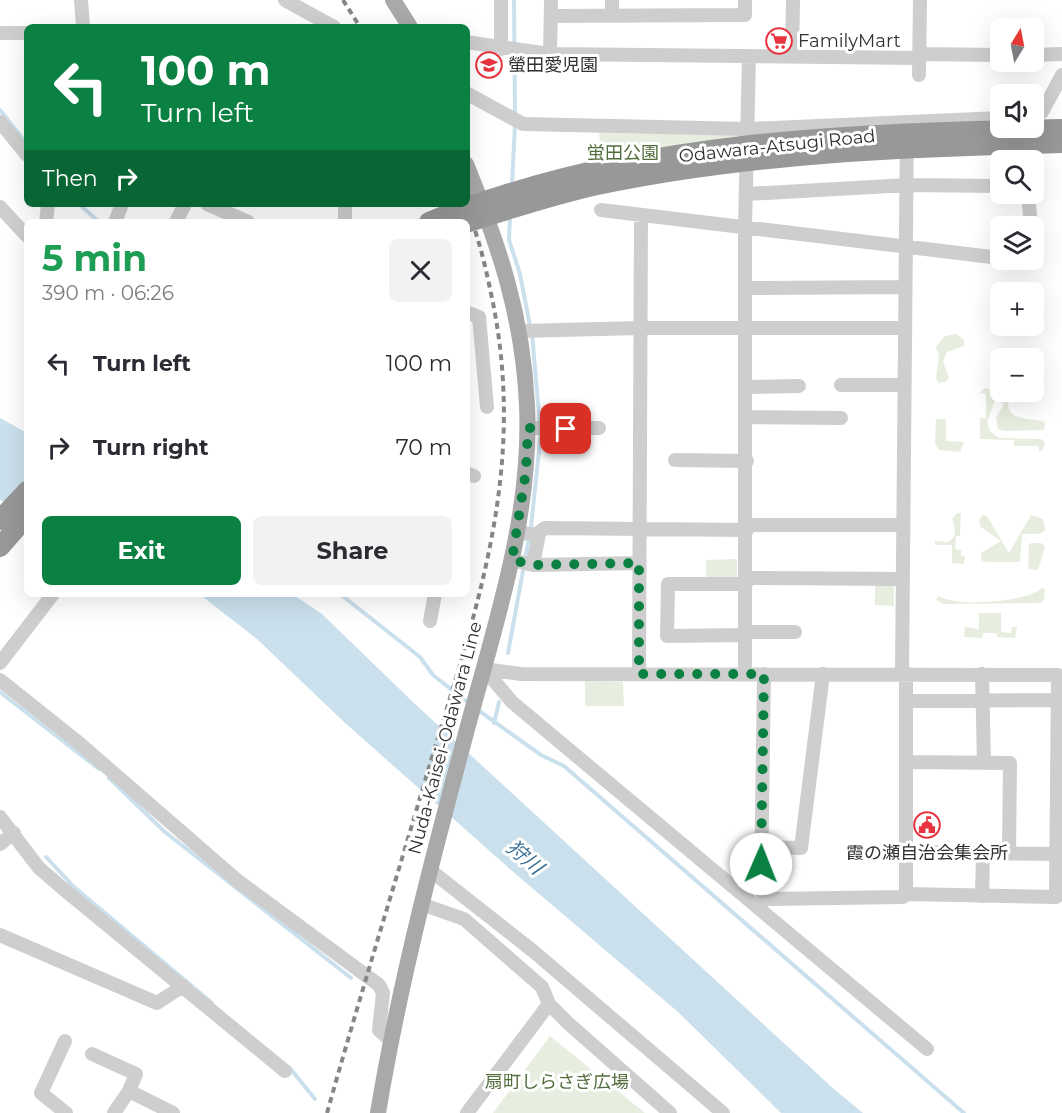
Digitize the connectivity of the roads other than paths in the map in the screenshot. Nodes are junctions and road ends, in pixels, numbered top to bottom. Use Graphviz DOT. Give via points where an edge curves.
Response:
graph roads {
  1 [pos="81,0"];
  2 [pos="285,0"];
  3 [pos="393,0"];
  4 [pos="501,0"];
  5 [pos="551,0"];
  6 [pos="612,0"];
  7 [pos="676,0"];
  8 [pos="745,0"];
  9 [pos="793,0"];
  10 [pos="920,0"];
  11 [pos="677,15"];
  12 [pos="551,16"];
  13 [pos="612,16"];
  14 [pos="83,24"];
  15 [pos="329,24"];
  16 [pos="408,24"];
  17 [pos="0,33"];
  18 [pos="24,33"];
  19 [pos="470,43"];
  20 [pos="501,49"];
  21 [pos="550,54"];
  22 [pos="1062,54"];
  23 [pos="990,55"];
  24 [pos="1044,55"];
  25 [pos="792,56"];
  26 [pos="919,56"];
  27 [pos="749,57"];
  28 [pos="919,75"];
  29 [pos="1062,75"];
  30 [pos="470,95"];
  31 [pos="1044,108"];
  32 [pos="990,118"];
  33 [pos="0,122"];
  34 [pos="907,122"];
  35 [pos="748,129"];
  36 [pos="1062,129"];
  37 [pos="1062,143"];
  38 [pos="24,151"];
  39 [pos="470,175"];
  40 [pos="908,185"];
  41 [pos="990,186"];
  42 [pos="747,195"];
  43 [pos="0,207"];
  44 [pos="214,207"];
  45 [pos="601,210"];
  46 [pos="640,215"];
  47 [pos="241,219"];
  48 [pos="437,219"];
  49 [pos="470,223"];
  50 [pos="745,227"];
  51 [pos="24,233"];
  52 [pos="906,248"];
  53 [pos="990,257"];
  54 [pos="904,287"];
  55 [pos="746,288"];
  56 [pos="473,315"];
  57 [pos="640,328"];
  58 [pos="746,328"];
  59 [pos="904,328"];
  60 [pos="527,330"];
  61 [pos="903,385"];
  62 [pos="799,386"];
  63 [pos="841,386"];
  64 [pos="746,387"];
  65 [pos="487,407"];
  66 [pos="747,417"];
  67 [pos="841,418"];
  68 [pos="599,428"];
  69 [pos="537,429"];
  70 [pos="675,460"];
  71 [pos="747,461"];
  72 [pos="24,494"];
  73 [pos="24,519"];
  74 [pos="0,520"];
  75 [pos="903,525"];
  76 [pos="747,527"];
  77 [pos="640,529"];
  78 [pos="529,533"];
  79 [pos="0,547"];
  80 [pos="515,561"];
  81 [pos="639,563"];
  82 [pos="533,565"];
  83 [pos="903,579"];
  84 [pos="746,581"];
  85 [pos="52,597"];
  86 [pos="434,597"];
  87 [pos="430,621"];
  88 [pos="795,632"];
  89 [pos="745,634"];
  90 [pos="0,663"];
  91 [pos="484,669"];
  92 [pos="745,673"];
  93 [pos="904,673"];
  94 [pos="639,674"];
  95 [pos="764,674"];
  96 [pos="823,674"];
  97 [pos="982,674"];
  98 [pos="0,680"];
  99 [pos="983,700"];
  100 [pos="1058,700"];
  101 [pos="906,701"];
  102 [pos="906,762"];
  103 [pos="984,763"];
  104 [pos="0,817"];
  105 [pos="14,833"];
  106 [pos="0,844"];
  107 [pos="761,847"];
  108 [pos="906,852"];
  109 [pos="983,853"];
  110 [pos="1009,853"];
  111 [pos="1056,855"];
  112 [pos="431,864"];
  113 [pos="906,894"];
  114 [pos="982,896"];
  115 [pos="758,898"];
  116 [pos="421,904"];
  117 [pos="0,935"];
  118 [pos="183,986"];
  119 [pos="549,1004"];
  120 [pos="390,1040"];
  121 [pos="65,1041"];
  122 [pos="927,1049"];
  123 [pos="92,1054"];
  124 [pos="285,1071"];
  125 [pos="129,1091"];
  126 [pos="66,1113"];
  127 [pos="114,1113"];
  128 [pos="173,1113"];
  129 [pos="378,1113"];
  130 [pos="467,1113"];
  131 [pos="670,1113"];
  132 [pos="723,1113"];
  1 -- 14 [label="street"];
  2 -- 15 [label="street"];
  3 -- 16 [label="main road"];
  4 -- 20 [label="street"];
  5 -- 12 [label="street"];
  6 -- 13 [label="street"];
  7 -- 11 [label="street"];
  8 -- 11 [label="street" via="745,15"];
  9 -- 25 [label="street"];
  10 -- 26 [label="street"];
  11 -- 13 [label="street"];
  12 -- 13 [label="street"];
  12 -- 21 [label="street"];
  17 -- 18 [label="street"];
  19 -- 20 [label="street"];
  20 -- 21 [label="street"];
  21 -- 27 [label="street"];
  22 -- 24 [label="street"];
  23 -- 26 [label="street"];
  25 -- 26 [label="street"];
  25 -- 27 [label="street"];
  26 -- 28 [label="street"];
  27 -- 35 [label="street"];
  29 -- 31 [label="street"];
  30 -- 35 [label="street" via="523,124"];
  32 -- 34 [label="street"];
  33 -- 38 [label="street"];
  34 -- 35 [label="street"];
  34 -- 40 [label="street"];
  35 -- 42 [label="street"];
  36 -- 48 [label="highway, Odawara-Atsugi Road, bridge" via="845,137 672,156 520,189"];
  37 -- 49 [label="highway, Odawara-Atsugi Road, bridge" via="756,160 595,186"];
  39 -- 60 [label="main road, Nuda-Kaisei-Odawara Line"];
  40 -- 41 [label="street"];
  40 -- 42 [label="street"];
  40 -- 52 [label="street"];
  42 -- 50 [label="street"];
  43 -- 51 [label="street"];
  44 -- 47 [label="street"];
  45 -- 46 [label="street"];
  46 -- 50 [label="street"];
  46 -- 57 [label="street"];
  50 -- 52 [label="street"];
  50 -- 55 [label="street"];
  52 -- 53 [label="street"];
  52 -- 54 [label="street"];
  54 -- 55 [label="street"];
  54 -- 59 [label="street"];
  55 -- 58 [label="street"];
  56 -- 65 [label="street"];
  57 -- 58 [label="street"];
  57 -- 60 [label="street"];
  57 -- 77 [label="street"];
  58 -- 59 [label="street"];
  58 -- 64 [label="street"];
  59 -- 61 [label="street"];
  60 -- 69 [label="main road, Nuda-Kaisei-Odawara Line"];
  61 -- 63 [label="street"];
  61 -- 75 [label="street"];
  62 -- 64 [label="street"];
  64 -- 66 [label="street"];
  66 -- 67 [label="street"];
  66 -- 71 [label="street"];
  68 -- 69 [label="street"];
  69 -- 78 [label="main road, Nuda-Kaisei-Odawara Line" via="526,471"];
  70 -- 71 [label="street"];
  71 -- 76 [label="street"];
  72 -- 74 [label="highway"];
  73 -- 79 [label="highway"];
  75 -- 76 [label="street"];
  75 -- 83 [label="street"];
  76 -- 77 [label="street"];
  76 -- 84 [label="street"];
  77 -- 78 [label="street" via="545,528"];
  77 -- 81 [label="street"];
  78 -- 80 [label="main road, Nuda-Kaisei-Odawara Line"];
  78 -- 82 [label="street"];
  80 -- 82 [label="street"];
  80 -- 91 [label="main road, Nuda-Kaisei-Odawara Line"];
  81 -- 82 [label="street"];
  81 -- 94 [label="street"];
  83 -- 84 [label="street"];
  83 -- 93 [label="street"];
  84 -- 89 [label="street"];
  84 -- 89 [label="street" via="668,584 667,636"];
  85 -- 90 [label="street"];
  86 -- 87 [label="street"];
  88 -- 89 [label="street"];
  89 -- 92 [label="street"];
  91 -- 94 [label="street" via="521,675"];
  91 -- 112 [label="main road, Nuda-Kaisei-Odawara Line"];
  91 -- 115 [label="street" via="512,702"];
  92 -- 94 [label="street"];
  92 -- 95 [label="street"];
  93 -- 96 [label="street"];
  93 -- 97 [label="street"];
  93 -- 101 [label="street"];
  95 -- 96 [label="street"];
  95 -- 107 [label="street"];
  96 -- 107 [label="street" via="801,848"];
  97 -- 99 [label="street"];
  97 -- 100 [label="street" via="1058,675"];
  98 -- 120 [label="street" via="238,881 379,985 383,993 379,1030"];
  99 -- 100 [label="street"];
  99 -- 101 [label="street"];
  99 -- 103 [label="street"];
  100 -- 111 [label="street"];
  101 -- 102 [label="street"];
  102 -- 103 [label="street"];
  102 -- 108 [label="street"];
  103 -- 110 [label="street" via="1010,763"];
  104 -- 105 [label="street"];
  105 -- 106 [label="street"];
  105 -- 118 [label="street" via="39,867"];
  107 -- 115 [label="street"];
  108 -- 109 [label="street"];
  108 -- 113 [label="street"];
  109 -- 110 [label="street"];
  109 -- 114 [label="street"];
  110 -- 111 [label="street"];
  111 -- 114 [label="street" via="1056,897"];
  112 -- 116 [label="main road, Nuda-Kaisei-Odawara Line"];
  112 -- 132 [label="street"];
  113 -- 114 [label="street"];
  113 -- 115 [label="street"];
  115 -- 122 [label="street"];
  116 -- 119 [label="street" via="464,919 542,987"];
  116 -- 120 [label="main road, Nuda-Kaisei-Odawara Line"];
  117 -- 118 [label="street" via="157,1003"];
  118 -- 124 [label="street"];
  119 -- 130 [label="street"];
  119 -- 131 [label="street"];
  120 -- 129 [label="main road, Nuda-Kaisei-Odawara Line"];
  121 -- 126 [label="street" via="41,1093"];
  123 -- 125 [label="street" via="136,1074"];
  125 -- 127 [label="street"];
  125 -- 128 [label="street"];
}
